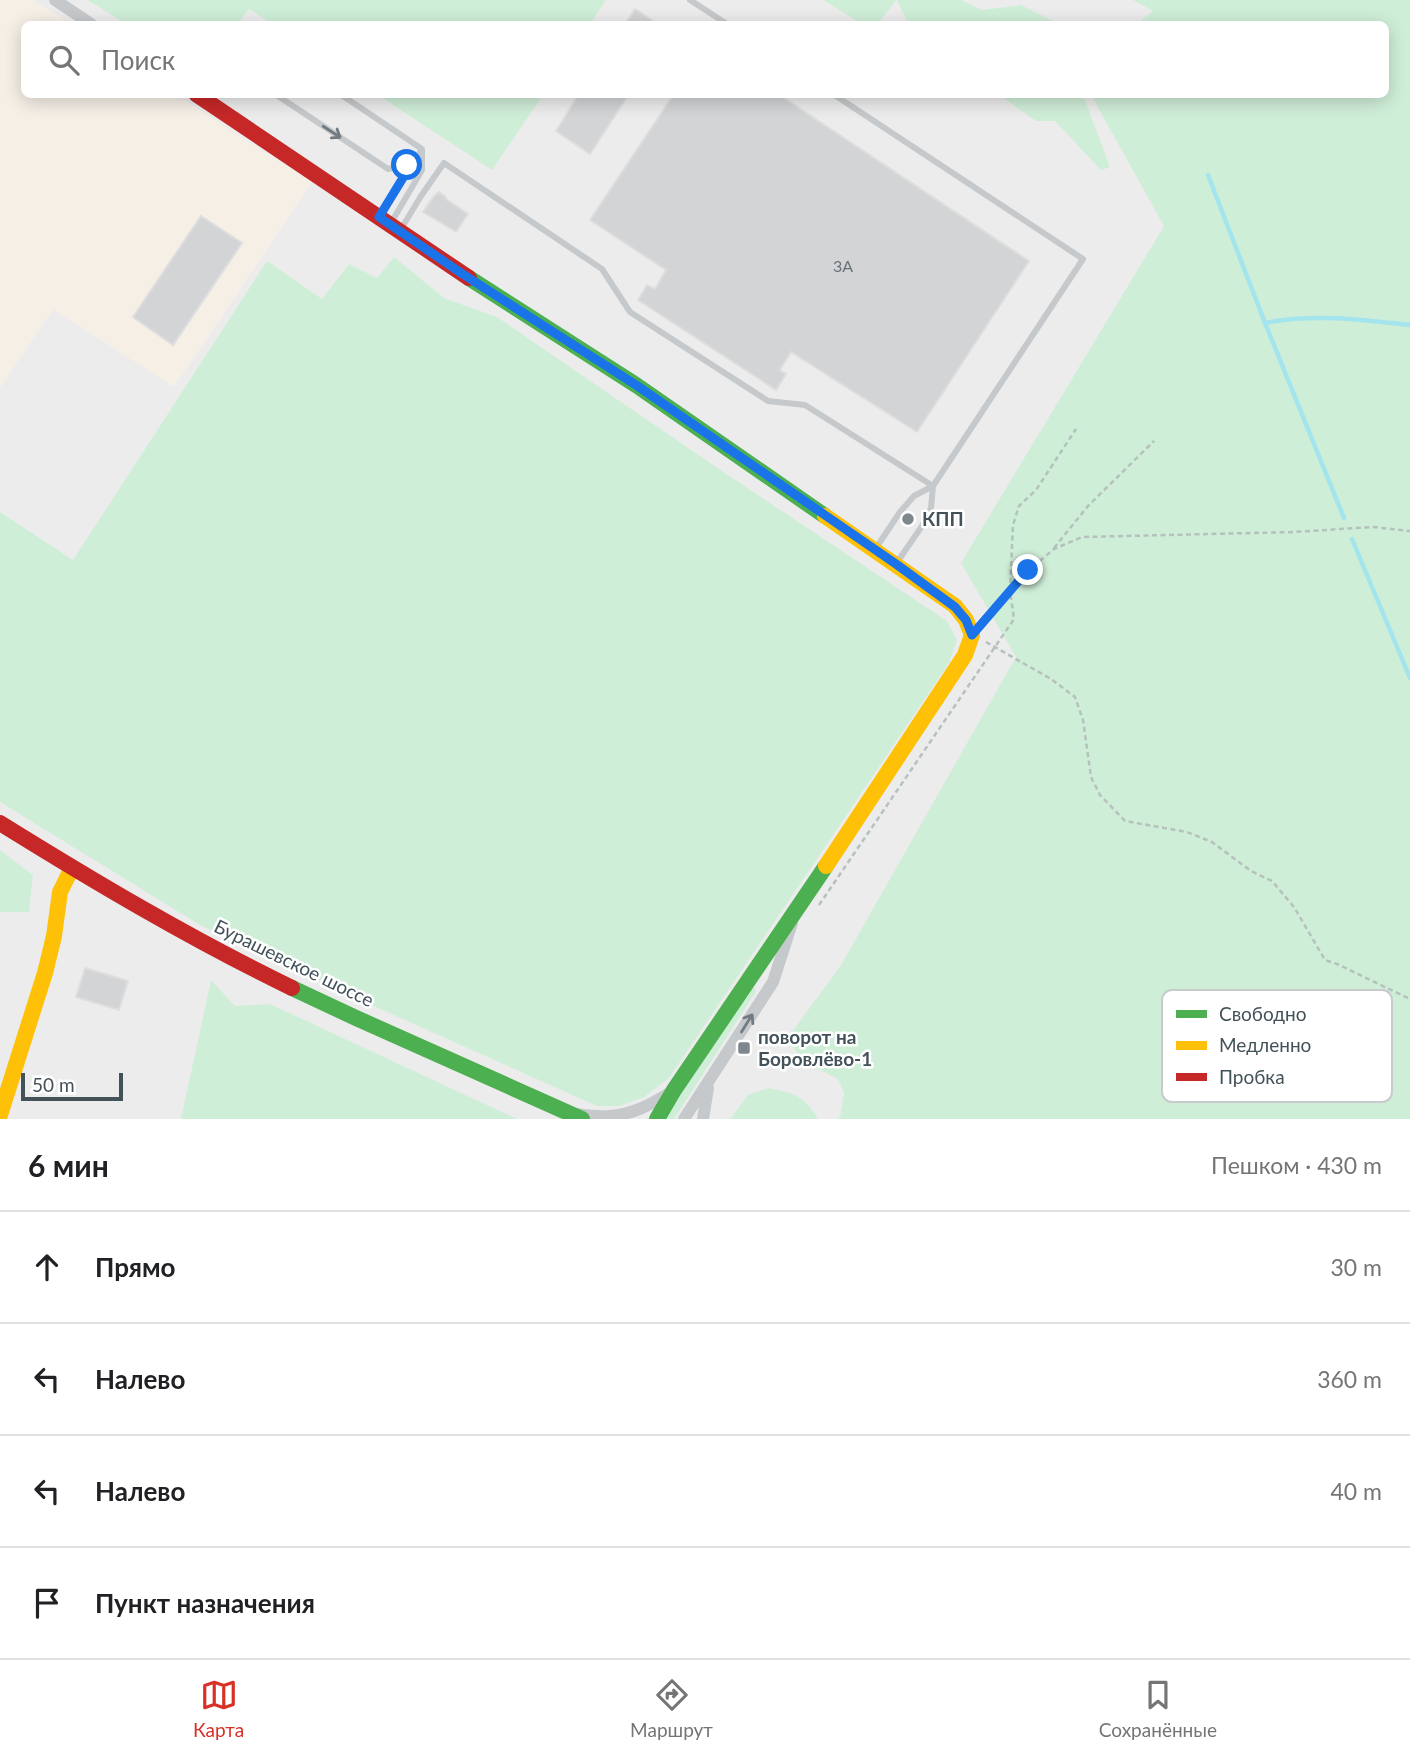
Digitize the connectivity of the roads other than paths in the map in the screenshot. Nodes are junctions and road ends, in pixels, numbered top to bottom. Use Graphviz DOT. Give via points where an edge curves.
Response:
graph roads {
  1 [pos="55,0"];
  2 [pos="690,0"];
  3 [pos="86,21"];
  4 [pos="722,21"];
  5 [pos="202,98"];
  6 [pos="281,98"];
  7 [pos="346,98"];
  8 [pos="839,98"];
  9 [pos="422,149"];
  10 [pos="409,168"];
  11 [pos="390,224"];
  12 [pos="933,486"];
  13 [pos="874,550"];
  14 [pos="896,564"];
  15 [pos="0,823"];
  16 [pos="72,868"];
  17 [pos="797,909"];
  18 [pos="710,1080"];
  19 [pos="674,1090"];
  20 [pos="0,1115"];
  21 [pos="576,1116"];
  22 [pos="657,1119"];
  23 [pos="684,1119"];
  24 [pos="703,1119"];
  1 -- 3 [label="street"];
  2 -- 4 [label="lane"];
  5 -- 11 [label="street"];
  6 -- 10 [label="lane, one-way" via="388,169"];
  7 -- 9 [label="lane"];
  8 -- 12 [label="lane" via="1083,259"];
  9 -- 10 [label="lane"];
  9 -- 11 [label="lane" via="422,170"];
  10 -- 11 [label="lane"];
  11 -- 12 [label="lane" via="421,196 444,163 602,270 630,312 768,401 805,405"];
  11 -- 13 [label="street" via="636,385"];
  12 -- 13 [label="lane" via="914,496"];
  12 -- 14 [label="lane" via="926,517"];
  13 -- 14 [label="street"];
  14 -- 17 [label="street" via="955,607 972,635 965,655"];
  15 -- 16 [label="street, Бурашевское шоссе"];
  16 -- 20 [label="street" via="60,892 45,973"];
  16 -- 21 [label="street, Бурашевское шоссе" via="274,979"];
  18 -- 17 [label="street, one-way" via="773,982"];
  17 -- 19 [label="street"];
  18 -- 23 [label="street"];
  18 -- 24 [label="street"];
  19 -- 21 [label="street" via="646,1107 621,1114"];
  19 -- 22 [label="street"];
}
